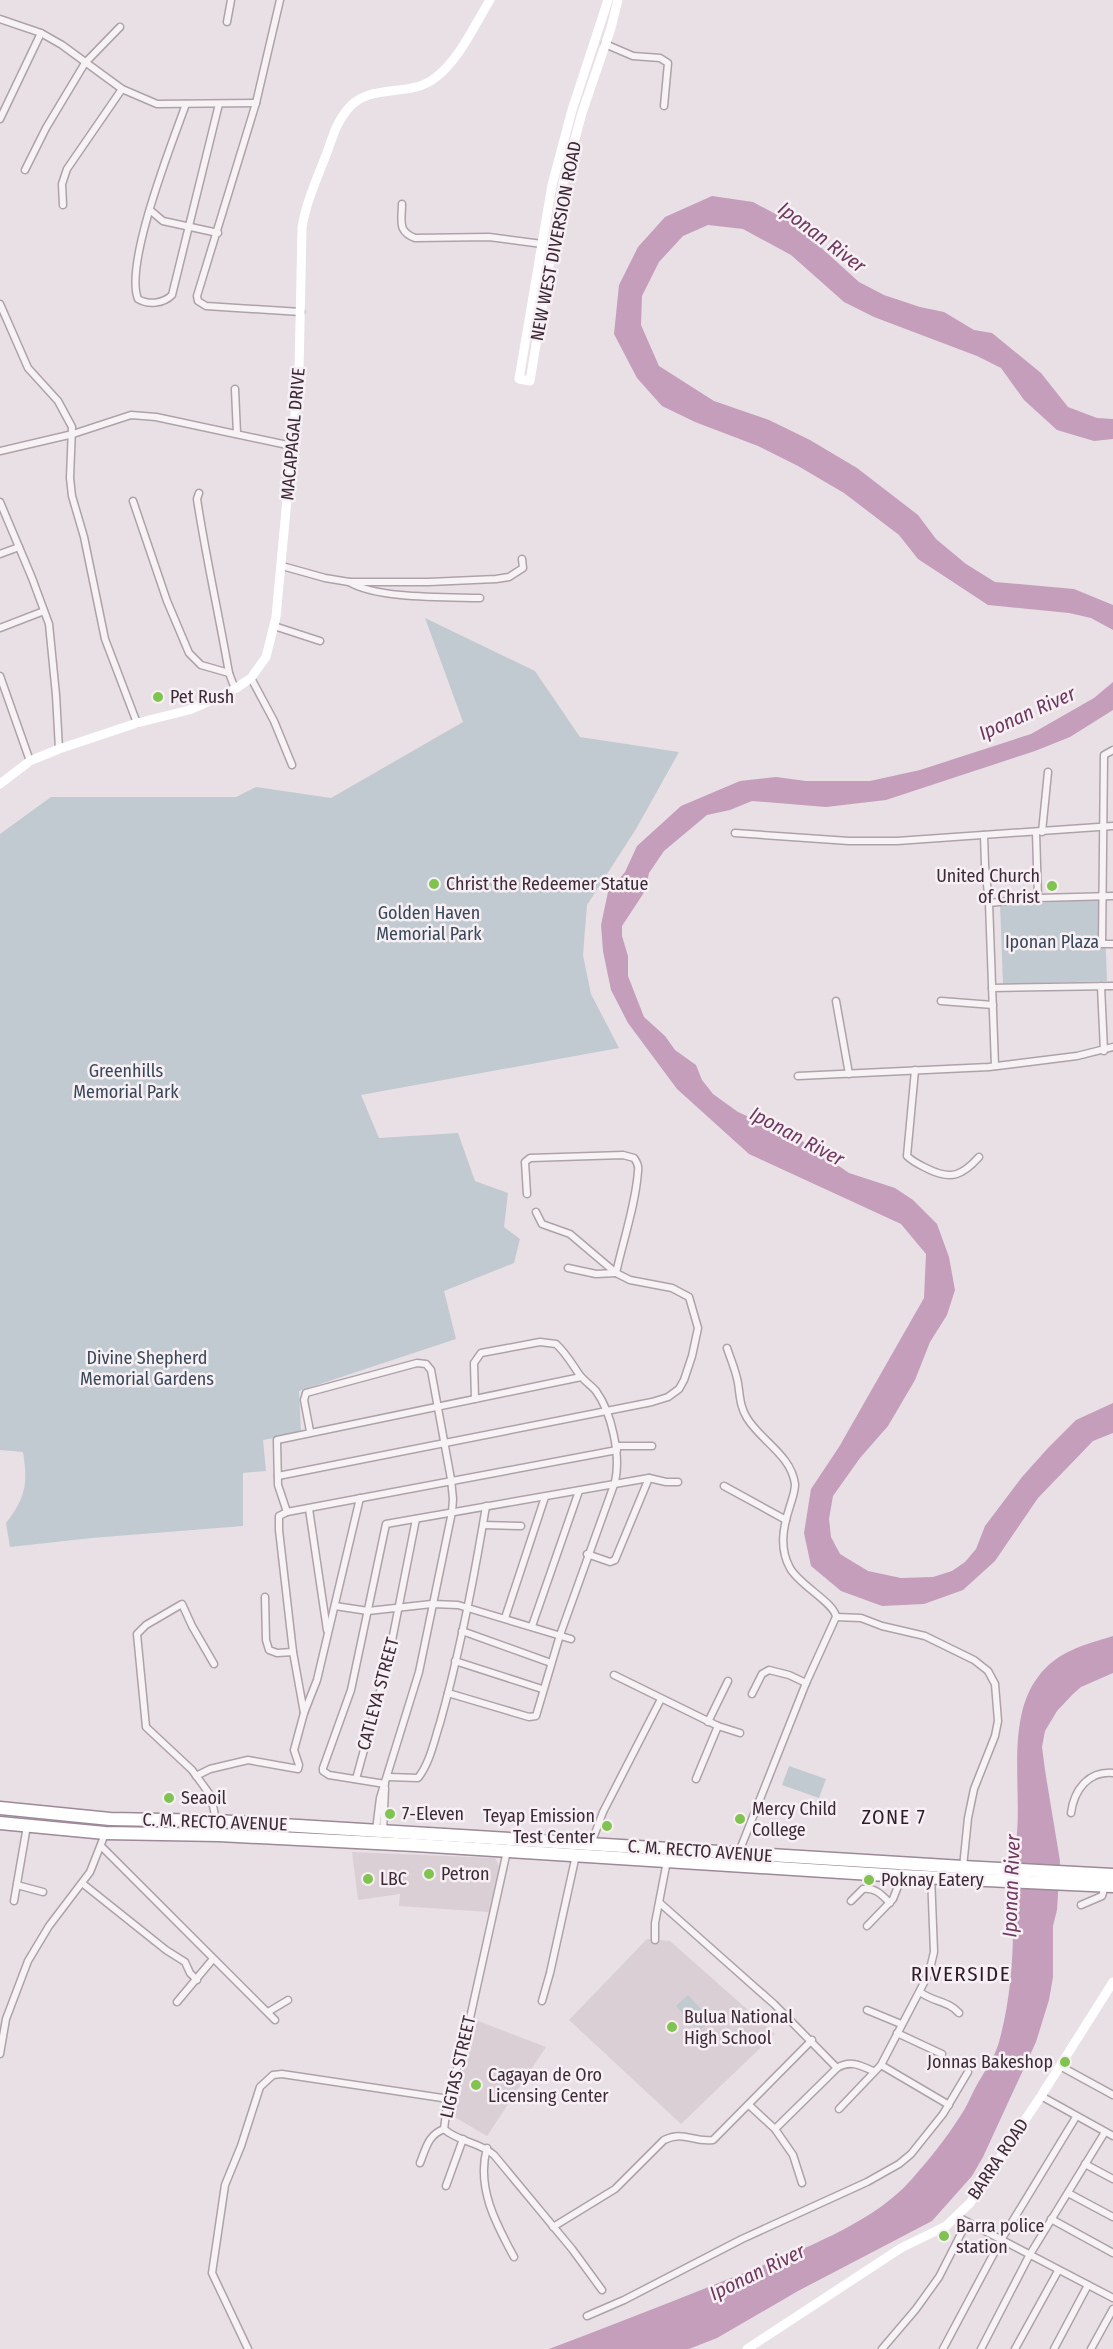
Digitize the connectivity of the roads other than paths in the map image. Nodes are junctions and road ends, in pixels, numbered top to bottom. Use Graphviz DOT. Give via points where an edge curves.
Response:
graph roads {
  1 [pos="231,0"];
  2 [pos="280,0"];
  3 [pos="490,0"];
  4 [pos="608,0"];
  5 [pos="618,0"];
  6 [pos="0,19"];
  7 [pos="227,22"];
  8 [pos="120,27"];
  9 [pos="40,33"];
  10 [pos="605,44"];
  11 [pos="85,63"];
  12 [pos="122,89"];
  13 [pos="256,103"];
  14 [pos="219,104"];
  15 [pos="186,105"];
  16 [pos="664,106"];
  17 [pos="0,119"];
  18 [pos="25,170"];
  19 [pos="402,204"];
  20 [pos="63,206"];
  21 [pos="150,210"];
  22 [pos="187,228"];
  23 [pos="218,233"];
  24 [pos="542,244"];
  25 [pos="0,304"];
  26 [pos="301,312"];
  27 [pos="235,388"];
  28 [pos="73,434"];
  29 [pos="237,434"];
  30 [pos="292,446"];
  31 [pos="0,451"];
  32 [pos="199,493"];
  33 [pos="133,501"];
  34 [pos="0,502"];
  35 [pos="2,513"];
  36 [pos="19,547"];
  37 [pos="0,554"];
  38 [pos="522,559"];
  39 [pos="282,566"];
  40 [pos="349,582"];
  41 [pos="480,598"];
  42 [pos="44,611"];
  43 [pos="274,626"];
  44 [pos="0,628"];
  45 [pos="320,640"];
  46 [pos="229,673"];
  47 [pos="0,676"];
  48 [pos="251,678"];
  49 [pos="235,689"];
  50 [pos="137,723"];
  51 [pos="59,749"];
  52 [pos="1113,750"];
  53 [pos="30,761"];
  54 [pos="292,765"];
  55 [pos="1048,772"];
  56 [pos="0,784"];
  57 [pos="1105,826"];
  58 [pos="1113,826"];
  59 [pos="1039,832"];
  60 [pos="735,833"];
  61 [pos="984,835"];
  62 [pos="1103,896"];
  63 [pos="1113,896"];
  64 [pos="1038,898"];
  65 [pos="989,903"];
  66 [pos="1113,944"];
  67 [pos="1101,986"];
  68 [pos="1113,986"];
  69 [pos="992,988"];
  70 [pos="941,1000"];
  71 [pos="836,1001"];
  72 [pos="993,1005"];
  73 [pos="1113,1047"];
  74 [pos="1104,1051"];
  75 [pos="995,1066"];
  76 [pos="915,1070"];
  77 [pos="849,1074"];
  78 [pos="798,1076"];
  79 [pos="979,1157"];
  80 [pos="527,1194"];
  81 [pos="536,1212"];
  82 [pos="568,1268"];
  83 [pos="616,1273"];
  84 [pos="727,1348"];
  85 [pos="581,1377"];
  86 [pos="475,1399"];
  87 [pos="437,1406"];
  88 [pos="605,1410"];
  89 [pos="310,1431"];
  90 [pos="445,1444"];
  91 [pos="652,1446"];
  92 [pos="616,1448"];
  93 [pos="278,1476"];
  94 [pos="649,1478"];
  95 [pos="451,1479"];
  96 [pos="615,1482"];
  97 [pos="678,1482"];
  98 [pos="724,1486"];
  99 [pos="579,1491"];
  100 [pos="545,1497"];
  101 [pos="360,1498"];
  102 [pos="486,1506"];
  103 [pos="309,1509"];
  104 [pos="287,1512"];
  105 [pos="452,1512"];
  106 [pos="416,1518"];
  107 [pos="786,1520"];
  108 [pos="483,1525"];
  109 [pos="521,1526"];
  110 [pos="587,1554"];
  111 [pos="265,1598"];
  112 [pos="432,1604"];
  113 [pos="335,1606"];
  114 [pos="467,1606"];
  115 [pos="400,1609"];
  116 [pos="368,1611"];
  117 [pos="505,1617"];
  118 [pos="836,1617"];
  119 [pos="532,1626"];
  120 [pos="462,1631"];
  121 [pos="560,1635"];
  122 [pos="328,1636"];
  123 [pos="571,1639"];
  124 [pos="293,1652"];
  125 [pos="455,1661"];
  126 [pos="551,1663"];
  127 [pos="214,1664"];
  128 [pos="614,1675"];
  129 [pos="728,1681"];
  130 [pos="806,1683"];
  131 [pos="542,1689"];
  132 [pos="448,1693"];
  133 [pos="752,1694"];
  134 [pos="661,1699"];
  135 [pos="304,1713"];
  136 [pos="708,1722"];
  137 [pos="718,1726"];
  138 [pos="740,1733"];
  139 [pos="1113,1773"];
  140 [pos="196,1776"];
  141 [pos="388,1777"];
  142 [pos="356,1779"];
  143 [pos="696,1779"];
  144 [pos="385,1784"];
  145 [pos="0,1808"];
  146 [pos="1071,1813"];
  147 [pos="217,1821"];
  148 [pos="0,1823"];
  149 [pos="27,1826"];
  150 [pos="379,1831"];
  151 [pos="105,1833"];
  152 [pos="219,1835"];
  153 [pos="591,1844"];
  154 [pos="507,1845"];
  155 [pos="101,1846"];
  156 [pos="739,1853"];
  157 [pos="576,1855"];
  158 [pos="667,1860"];
  159 [pos="963,1867"];
  160 [pos="931,1871"];
  161 [pos="989,1874"];
  162 [pos="1113,1875"];
  163 [pos="902,1876"];
  164 [pos="82,1883"];
  165 [pos="17,1885"];
  166 [pos="1109,1886"];
  167 [pos="43,1892"];
  168 [pos="14,1900"];
  169 [pos="851,1901"];
  170 [pos="660,1903"];
  171 [pos="890,1903"];
  172 [pos="1081,1905"];
  173 [pos="867,1926"];
  174 [pos="655,1940"];
  175 [pos="213,1959"];
  176 [pos="197,1980"];
  177 [pos="1113,1982"];
  178 [pos="920,1992"];
  179 [pos="288,2000"];
  180 [pos="542,2001"];
  181 [pos="177,2002"];
  182 [pos="867,2010"];
  183 [pos="268,2012"];
  184 [pos="959,2013"];
  185 [pos="275,2020"];
  186 [pos="902,2024"];
  187 [pos="897,2033"];
  188 [pos="812,2040"];
  189 [pos="0,2054"];
  190 [pos="942,2054"];
  191 [pos="881,2065"];
  192 [pos="1060,2066"];
  193 [pos="837,2068"];
  194 [pos="873,2071"];
  195 [pos="968,2072"];
  196 [pos="1113,2095"];
  197 [pos="1041,2096"];
  198 [pos="449,2099"];
  199 [pos="749,2105"];
  200 [pos="949,2105"];
  201 [pos="839,2109"];
  202 [pos="1076,2117"];
  203 [pos="444,2129"];
  204 [pos="775,2129"];
  205 [pos="1105,2132"];
  206 [pos="1113,2136"];
  207 [pos="463,2139"];
  208 [pos="487,2148"];
  209 [pos="420,2163"];
  210 [pos="1085,2164"];
  211 [pos="1113,2179"];
  212 [pos="802,2183"];
  213 [pos="446,2186"];
  214 [pos="1068,2193"];
  215 [pos="958,2217"];
  216 [pos="1113,2217"];
  217 [pos="1051,2219"];
  218 [pos="967,2222"];
  219 [pos="553,2227"];
  220 [pos="1001,2240"];
  221 [pos="1113,2253"];
  222 [pos="1029,2256"];
  223 [pos="514,2257"];
  224 [pos="1058,2271"];
  225 [pos="1088,2285"];
  226 [pos="602,2290"];
  227 [pos="1113,2298"];
  228 [pos="1113,2309"];
  229 [pos="587,2316"];
  230 [pos="248,2349"];
  231 [pos="747,2349"];
  232 [pos="883,2349"];
  233 [pos="942,2349"];
  234 [pos="981,2349"];
  235 [pos="1015,2349"];
  236 [pos="1054,2349"];
  237 [pos="1091,2349"];
  1 -- 7 [label="street"];
  2 -- 13 [label="street"];
  3 -- 26 [label="street, MACAPAGAL DRIVE" via="454,59 435,78 422,86 378,92 355,101 336,126 304,215"];
  4 -- 24 [label="street, NEW WEST DIVERSION ROAD" via="564,140"];
  5 -- 10 [label="street, NEW WEST DIVERSION ROAD"];
  6 -- 9 [label="street"];
  8 -- 11 [label="street"];
  9 -- 11 [label="street"];
  9 -- 17 [label="street"];
  10 -- 16 [label="street" via="633,56 660,58 668,63"];
  10 -- 24 [label="street, NEW WEST DIVERSION ROAD" via="562,188 530,381 519,379"];
  11 -- 12 [label="street"];
  11 -- 18 [label="street"];
  12 -- 15 [label="street" via="157,104"];
  12 -- 20 [label="street" via="67,169 62,184"];
  13 -- 14 [label="street"];
  13 -- 23 [label="street"];
  14 -- 15 [label="street"];
  14 -- 22 [label="street"];
  15 -- 21 [label="street"];
  19 -- 24 [label="street" via="402,227 405,234 415,238 489,237"];
  21 -- 22 [label="street" via="163,221"];
  21 -- 22 [label="street" via="134,290 142,301 158,302 172,296"];
  22 -- 23 [label="street"];
  23 -- 26 [label="street" via="198,291 201,304"];
  25 -- 28 [label="street" via="28,368 58,401"];
  26 -- 30 [label="street, MACAPAGAL DRIVE"];
  27 -- 29 [label="street"];
  28 -- 29 [label="street" via="131,416 156,417"];
  28 -- 31 [label="street"];
  28 -- 50 [label="street" via="72,496 105,639"];
  29 -- 30 [label="street"];
  30 -- 39 [label="street, MACAPAGAL DRIVE"];
  32 -- 46 [label="street" via="205,552"];
  33 -- 46 [label="street" via="189,652 201,665"];
  34 -- 35 [label="street"];
  35 -- 36 [label="street"];
  36 -- 37 [label="street"];
  36 -- 42 [label="street"];
  38 -- 40 [label="street" via="522,570 495,579"];
  39 -- 40 [label="street"];
  39 -- 43 [label="street, MACAPAGAL DRIVE"];
  40 -- 41 [label="street" via="376,592"];
  42 -- 44 [label="street"];
  42 -- 51 [label="street" via="52,643"];
  43 -- 45 [label="street"];
  43 -- 48 [label="street, MACAPAGAL DRIVE" via="266,657"];
  46 -- 49 [label="street"];
  47 -- 53 [label="street"];
  48 -- 49 [label="street, MACAPAGAL DRIVE"];
  48 -- 54 [label="street"];
  49 -- 50 [label="street, MACAPAGAL DRIVE" via="189,710"];
  50 -- 51 [label="street, MACAPAGAL DRIVE"];
  51 -- 53 [label="street, MACAPAGAL DRIVE"];
  52 -- 57 [label="street" via="1107,752 1103,761"];
  53 -- 56 [label="street, MACAPAGAL DRIVE"];
  55 -- 59 [label="street"];
  57 -- 58 [label="street"];
  57 -- 59 [label="street"];
  57 -- 62 [label="street"];
  59 -- 61 [label="street"];
  59 -- 64 [label="street"];
  60 -- 61 [label="street" via="849,841"];
  61 -- 65 [label="street"];
  62 -- 63 [label="street"];
  62 -- 64 [label="street"];
  62 -- 66 [label="street" via="1102,944"];
  64 -- 65 [label="street"];
  65 -- 69 [label="street"];
  67 -- 68 [label="street"];
  67 -- 69 [label="street"];
  67 -- 74 [label="street"];
  69 -- 72 [label="street"];
  70 -- 72 [label="street"];
  71 -- 77 [label="street"];
  72 -- 75 [label="street"];
  73 -- 74 [label="street"];
  74 -- 75 [label="street"];
  75 -- 76 [label="street"];
  76 -- 77 [label="street"];
  76 -- 79 [label="street" via="909,1158 946,1176 965,1170"];
  77 -- 78 [label="street"];
  80 -- 83 [label="street" via="524,1169 530,1158 634,1158 639,1168"];
  81 -- 83 [label="street" via="542,1224 578,1240"];
  82 -- 83 [label="street" via="596,1274"];
  83 -- 88 [label="street" via="630,1280 672,1288 689,1297 698,1328 679,1389 652,1402"];
  84 -- 107 [label="street" via="747,1419 786,1461 793,1475 795,1491"];
  85 -- 86 [label="street"];
  85 -- 86 [label="street" via="552,1342 485,1352 474,1363"];
  85 -- 88 [label="street" via="596,1391"];
  86 -- 87 [label="street"];
  87 -- 89 [label="street"];
  87 -- 89 [label="street" via="431,1370 426,1364 417,1363 306,1393"];
  87 -- 90 [label="street"];
  88 -- 90 [label="street"];
  88 -- 92 [label="street"];
  89 -- 93 [label="street" via="276,1440"];
  90 -- 93 [label="street"];
  90 -- 95 [label="street"];
  91 -- 92 [label="street"];
  92 -- 95 [label="street"];
  92 -- 96 [label="street"];
  93 -- 104 [label="street"];
  94 -- 96 [label="street"];
  94 -- 97 [label="street"];
  94 -- 110 [label="street" via="615,1560 609,1562"];
  95 -- 101 [label="street"];
  95 -- 105 [label="street"];
  96 -- 99 [label="street"];
  96 -- 110 [label="street"];
  98 -- 107 [label="street"];
  99 -- 100 [label="street"];
  99 -- 119 [label="street"];
  100 -- 102 [label="street"];
  100 -- 117 [label="street"];
  101 -- 103 [label="street"];
  101 -- 113 [label="street"];
  102 -- 105 [label="street"];
  102 -- 108 [label="street"];
  103 -- 104 [label="street"];
  103 -- 122 [label="street"];
  104 -- 124 [label="street" via="278,1520"];
  105 -- 106 [label="street"];
  105 -- 112 [label="street"];
  106 -- 115 [label="street, CATLEYA STREET"];
  106 -- 116 [label="street" via="386,1524"];
  107 -- 118 [label="street" via="783,1550 790,1569 833,1608"];
  108 -- 109 [label="street"];
  108 -- 114 [label="street"];
  110 -- 121 [label="street"];
  111 -- 124 [label="street" via="269,1650"];
  112 -- 114 [label="street"];
  112 -- 115 [label="street"];
  112 -- 141 [label="street" via="415,1690"];
  113 -- 116 [label="street"];
  113 -- 122 [label="street"];
  114 -- 117 [label="street"];
  114 -- 120 [label="street"];
  115 -- 116 [label="street"];
  115 -- 142 [label="street, CATLEYA STREET"];
  116 -- 142 [label="street" via="348,1701 323,1768 326,1774"];
  117 -- 119 [label="street"];
  118 -- 130 [label="street"];
  118 -- 159 [label="street" via="861,1618 925,1636 974,1660 992,1678 998,1721 974,1789"];
  119 -- 121 [label="street"];
  120 -- 125 [label="street"];
  120 -- 126 [label="street"];
  121 -- 123 [label="street"];
  121 -- 126 [label="street"];
  122 -- 135 [label="street" via="315,1688"];
  124 -- 135 [label="street"];
  125 -- 131 [label="street"];
  125 -- 132 [label="street"];
  126 -- 131 [label="street"];
  127 -- 140 [label="street" via="182,1604 141,1628 137,1635 146,1727"];
  128 -- 134 [label="street"];
  129 -- 136 [label="street"];
  130 -- 133 [label="street" via="769,1670 762,1674"];
  130 -- 156 [label="street"];
  131 -- 132 [label="street" via="533,1717"];
  132 -- 141 [label="street" via="430,1756 420,1776"];
  134 -- 136 [label="street"];
  134 -- 153 [label="street" via="603,1812"];
  135 -- 140 [label="street" via="294,1750 298,1769 248,1760"];
  136 -- 137 [label="street"];
  137 -- 138 [label="street"];
  137 -- 143 [label="street"];
  139 -- 146 [label="street" via="1092,1777 1073,1797"];
  140 -- 147 [label="street" via="214,1802"];
  141 -- 144 [label="street"];
  142 -- 144 [label="street"];
  144 -- 150 [label="street"];
  145 -- 147 [label="highway, C. M. RECTO AVENUE" via="110,1819"];
  147 -- 150 [label="highway, C. M. RECTO AVENUE"];
  147 -- 152 [label="street"];
  148 -- 149 [label="highway, C. M. RECTO AVENUE"];
  149 -- 151 [label="highway, C. M. RECTO AVENUE"];
  149 -- 165 [label="street"];
  150 -- 154 [label="highway, C. M. RECTO AVENUE"];
  151 -- 152 [label="highway, C. M. RECTO AVENUE"];
  151 -- 155 [label="street"];
  152 -- 154 [label="highway, C. M. RECTO AVENUE"];
  153 -- 154 [label="highway, C. M. RECTO AVENUE"];
  153 -- 156 [label="highway, C. M. RECTO AVENUE"];
  154 -- 157 [label="highway, C. M. RECTO AVENUE"];
  154 -- 198 [label="street, LIGTAS STREET"];
  155 -- 164 [label="street"];
  155 -- 175 [label="street"];
  156 -- 160 [label="highway, C. M. RECTO AVENUE"];
  157 -- 158 [label="highway, C. M. RECTO AVENUE"];
  157 -- 180 [label="street"];
  158 -- 163 [label="highway, C. M. RECTO AVENUE"];
  158 -- 170 [label="street"];
  159 -- 160 [label="highway, C. M. RECTO AVENUE"];
  159 -- 161 [label="highway, C. M. RECTO AVENUE"];
  160 -- 161 [label="highway, C. M. RECTO AVENUE"];
  160 -- 163 [label="highway, C. M. RECTO AVENUE"];
  160 -- 178 [label="street" via="934,1952"];
  161 -- 162 [label="highway, C. M. RECTO AVENUE"];
  161 -- 166 [label="highway, C. M. RECTO AVENUE"];
  163 -- 171 [label="street"];
  164 -- 176 [label="street" via="185,1962"];
  164 -- 189 [label="street" via="28,1961 6,2019"];
  165 -- 167 [label="street"];
  165 -- 168 [label="street"];
  166 -- 172 [label="street" via="1102,1896"];
  169 -- 171 [label="street" via="863,1889 871,1888"];
  170 -- 174 [label="street"];
  170 -- 188 [label="street"];
  171 -- 173 [label="street"];
  175 -- 176 [label="street"];
  175 -- 183 [label="street"];
  176 -- 181 [label="street"];
  177 -- 192 [label="street, BARRA ROAD"];
  178 -- 184 [label="street" via="951,2005"];
  178 -- 186 [label="street"];
  179 -- 183 [label="street"];
  182 -- 186 [label="street"];
  183 -- 185 [label="street"];
  186 -- 187 [label="street"];
  187 -- 190 [label="street"];
  187 -- 191 [label="street"];
  188 -- 193 [label="street"];
  188 -- 199 [label="street"];
  191 -- 194 [label="street"];
  191 -- 200 [label="street"];
  192 -- 196 [label="street"];
  192 -- 197 [label="street, BARRA ROAD"];
  193 -- 194 [label="street" via="854,2063"];
  193 -- 204 [label="street"];
  194 -- 201 [label="street"];
  195 -- 200 [label="street"];
  197 -- 202 [label="street"];
  197 -- 215 [label="street, BARRA ROAD"];
  198 -- 203 [label="street, LIGTAS STREET"];
  198 -- 230 [label="street" via="282,2074 265,2080 225,2185 212,2273"];
  199 -- 204 [label="street"];
  199 -- 219 [label="street" via="713,2140 703,2142 684,2135 664,2140 615,2189"];
  200 -- 229 [label="street" via="911,2154 886,2172"];
  202 -- 205 [label="street"];
  202 -- 220 [label="street"];
  203 -- 207 [label="street, LIGTAS STREET"];
  203 -- 209 [label="street" via="429,2140"];
  204 -- 212 [label="street" via="794,2155"];
  205 -- 206 [label="street"];
  205 -- 210 [label="street"];
  207 -- 208 [label="street, LIGTAS STREET"];
  207 -- 213 [label="street"];
  208 -- 219 [label="street, LIGTAS STREET"];
  208 -- 223 [label="street" via="484,2187 497,2226"];
  210 -- 211 [label="street"];
  210 -- 214 [label="street"];
  214 -- 216 [label="street"];
  214 -- 217 [label="street"];
  215 -- 218 [label="street"];
  215 -- 231 [label="street, BARRA ROAD" via="901,2248"];
  217 -- 221 [label="street"];
  217 -- 222 [label="street"];
  218 -- 220 [label="street"];
  218 -- 232 [label="street" via="939,2277"];
  219 -- 226 [label="street, LIGTAS STREET"];
  220 -- 222 [label="street"];
  220 -- 233 [label="street"];
  222 -- 224 [label="street"];
  222 -- 234 [label="street"];
  224 -- 225 [label="street"];
  224 -- 235 [label="street"];
  225 -- 227 [label="street"];
  225 -- 236 [label="street"];
  228 -- 237 [label="street"];
}
